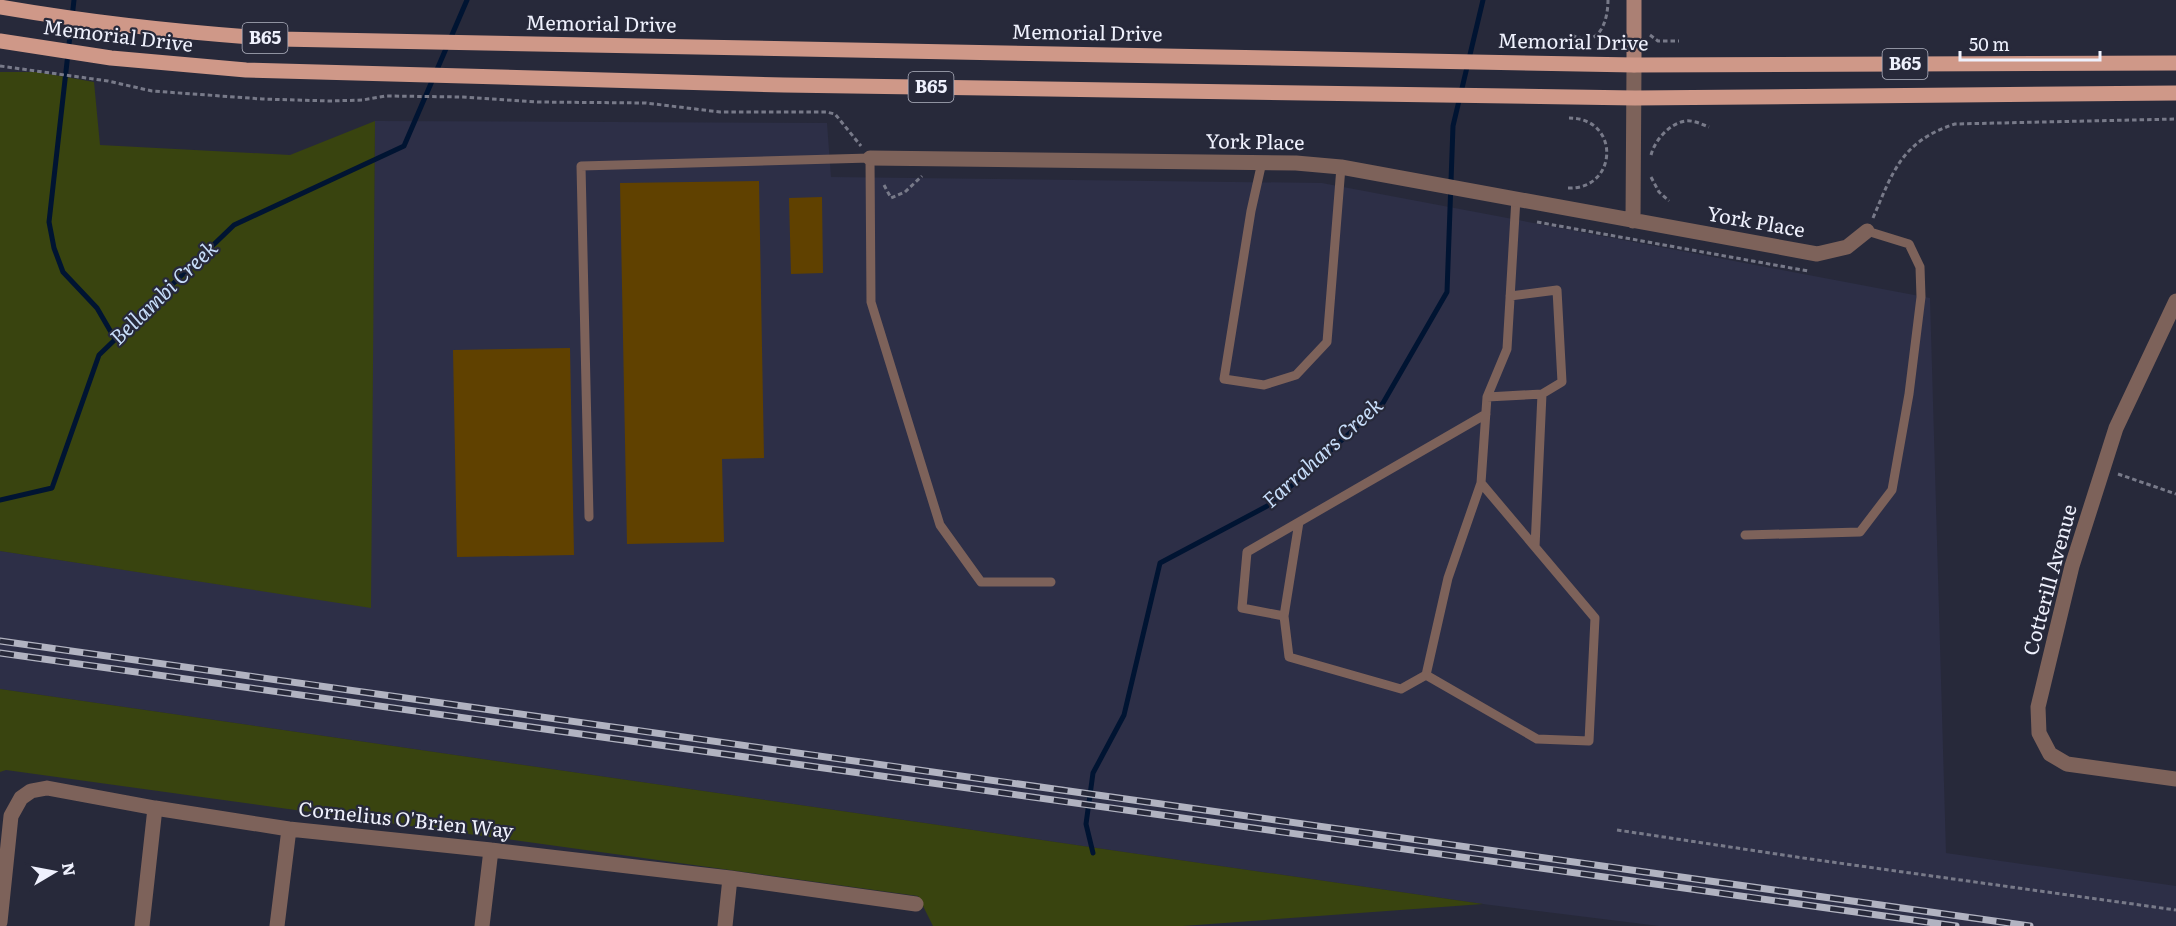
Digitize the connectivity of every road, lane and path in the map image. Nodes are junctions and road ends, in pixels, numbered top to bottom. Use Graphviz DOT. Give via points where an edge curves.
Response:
graph roads {
  1 [pos="1608,0"];
  2 [pos="1634,0"];
  3 [pos="0,7"];
  4 [pos="1649,34"];
  5 [pos="1572,35"];
  6 [pos="0,40"];
  7 [pos="1679,41"];
  8 [pos="2176,63"];
  9 [pos="1634,65"];
  10 [pos="0,66"];
  11 [pos="2176,93"];
  12 [pos="1635,98"];
  13 [pos="1569,118"];
  14 [pos="2176,119"];
  15 [pos="1709,127"];
  16 [pos="1652,155"];
  17 [pos="870,158"];
  18 [pos="1262,162"];
  19 [pos="1341,167"];
  20 [pos="1651,167"];
  21 [pos="1568,188"];
  22 [pos="1516,198"];
  23 [pos="1669,201"];
  24 [pos="1515,217"];
  25 [pos="1633,221"];
  26 [pos="1867,231"];
  27 [pos="1815,273"];
  28 [pos="1510,296"];
  29 [pos="2176,301"];
  30 [pos="1542,394"];
  31 [pos="1487,397"];
  32 [pos="1486,414"];
  33 [pos="2103,469"];
  34 [pos="1481,483"];
  35 [pos="2176,494"];
  36 [pos="589,517"];
  37 [pos="1299,522"];
  38 [pos="1745,535"];
  39 [pos="1535,547"];
  40 [pos="1051,582"];
  41 [pos="1284,616"];
  42 [pos="1426,675"];
  43 [pos="2176,779"];
  44 [pos="155,808"];
  45 [pos="289,829"];
  46 [pos="1617,830"];
  47 [pos="491,849"];
  48 [pos="730,878"];
  49 [pos="916,904"];
  50 [pos="2176,909"];
  51 [pos="0,922"];
  52 [pos="142,926"];
  53 [pos="277,926"];
  54 [pos="482,926"];
  55 [pos="725,926"];
  1 -- 5 [label="path" via="1605,23 1596,36 1579,39"];
  2 -- 9 [label="main road"];
  3 -- 9 [label="main road, Memorial Drive / B65" via="114,25 279,39"];
  4 -- 7 [label="path" via="1658,41"];
  6 -- 12 [label="main road, Memorial Drive / B65" via="111,58 246,70 796,85"];
  8 -- 9 [label="main road, Memorial Drive / B65"];
  9 -- 12 [label="street"];
  10 -- 17 [label="path" via="152,90 262,99 440,97 646,103 720,112 826,112 835,114"];
  11 -- 12 [label="main road, Memorial Drive / B65"];
  12 -- 25 [label="street"];
  13 -- 21 [label="path" via="1594,124 1607,144 1607,159 1591,184"];
  14 -- 26 [label="path" via="1955,124 1938,130 1908,150"];
  15 -- 16 [label="path" via="1683,121 1659,138"];
  17 -- 18 [label="street, York Place"];
  17 -- 36 [label="lane" via="581,166"];
  17 -- 40 [label="lane" via="871,302 940,525 981,582"];
  18 -- 19 [label="street, York Place"];
  18 -- 19 [label="lane" via="1224,379 1264,385 1296,375 1327,342"];
  19 -- 22 [label="street, York Place"];
  20 -- 23 [label="path" via="1651,179"];
  22 -- 24 [label="lane"];
  22 -- 25 [label="street, York Place"];
  24 -- 27 [label="path"];
  24 -- 28 [label="lane"];
  25 -- 26 [label="street, York Place" via="1818,254 1847,247"];
  26 -- 38 [label="lane" via="1909,244 1920,267 1921,297 1909,394 1892,490 1860,532"];
  28 -- 30 [label="lane" via="1557,290 1562,382"];
  28 -- 31 [label="lane" via="1507,349"];
  29 -- 33 [label="street, Cotterill Avenue" via="2116,428"];
  30 -- 31 [label="lane"];
  30 -- 39 [label="lane"];
  31 -- 32 [label="lane"];
  32 -- 34 [label="lane"];
  32 -- 37 [label="lane"];
  33 -- 35 [label="path"];
  33 -- 43 [label="street, Cotterill Avenue" via="2072,566 2038,708 2039,733 2050,754 2067,764"];
  34 -- 39 [label="lane"];
  34 -- 42 [label="lane" via="1448,578"];
  37 -- 41 [label="lane"];
  37 -- 41 [label="lane" via="1247,552 1242,608"];
  39 -- 42 [label="lane" via="1595,618 1589,741 1537,739"];
  41 -- 42 [label="lane" via="1289,657 1401,689"];
  44 -- 45 [label="street, Cornelius O'Brien Way"];
  44 -- 51 [label="street, Cornelius O'Brien Way" via="47,788 21,798 11,816"];
  44 -- 52 [label="street"];
  45 -- 47 [label="street, Cornelius O'Brien Way"];
  45 -- 53 [label="street"];
  46 -- 50 [label="path"];
  47 -- 48 [label="street, Cornelius O'Brien Way"];
  47 -- 54 [label="street"];
  48 -- 49 [label="street, Cornelius O'Brien Way"];
  48 -- 55 [label="street"];
}
